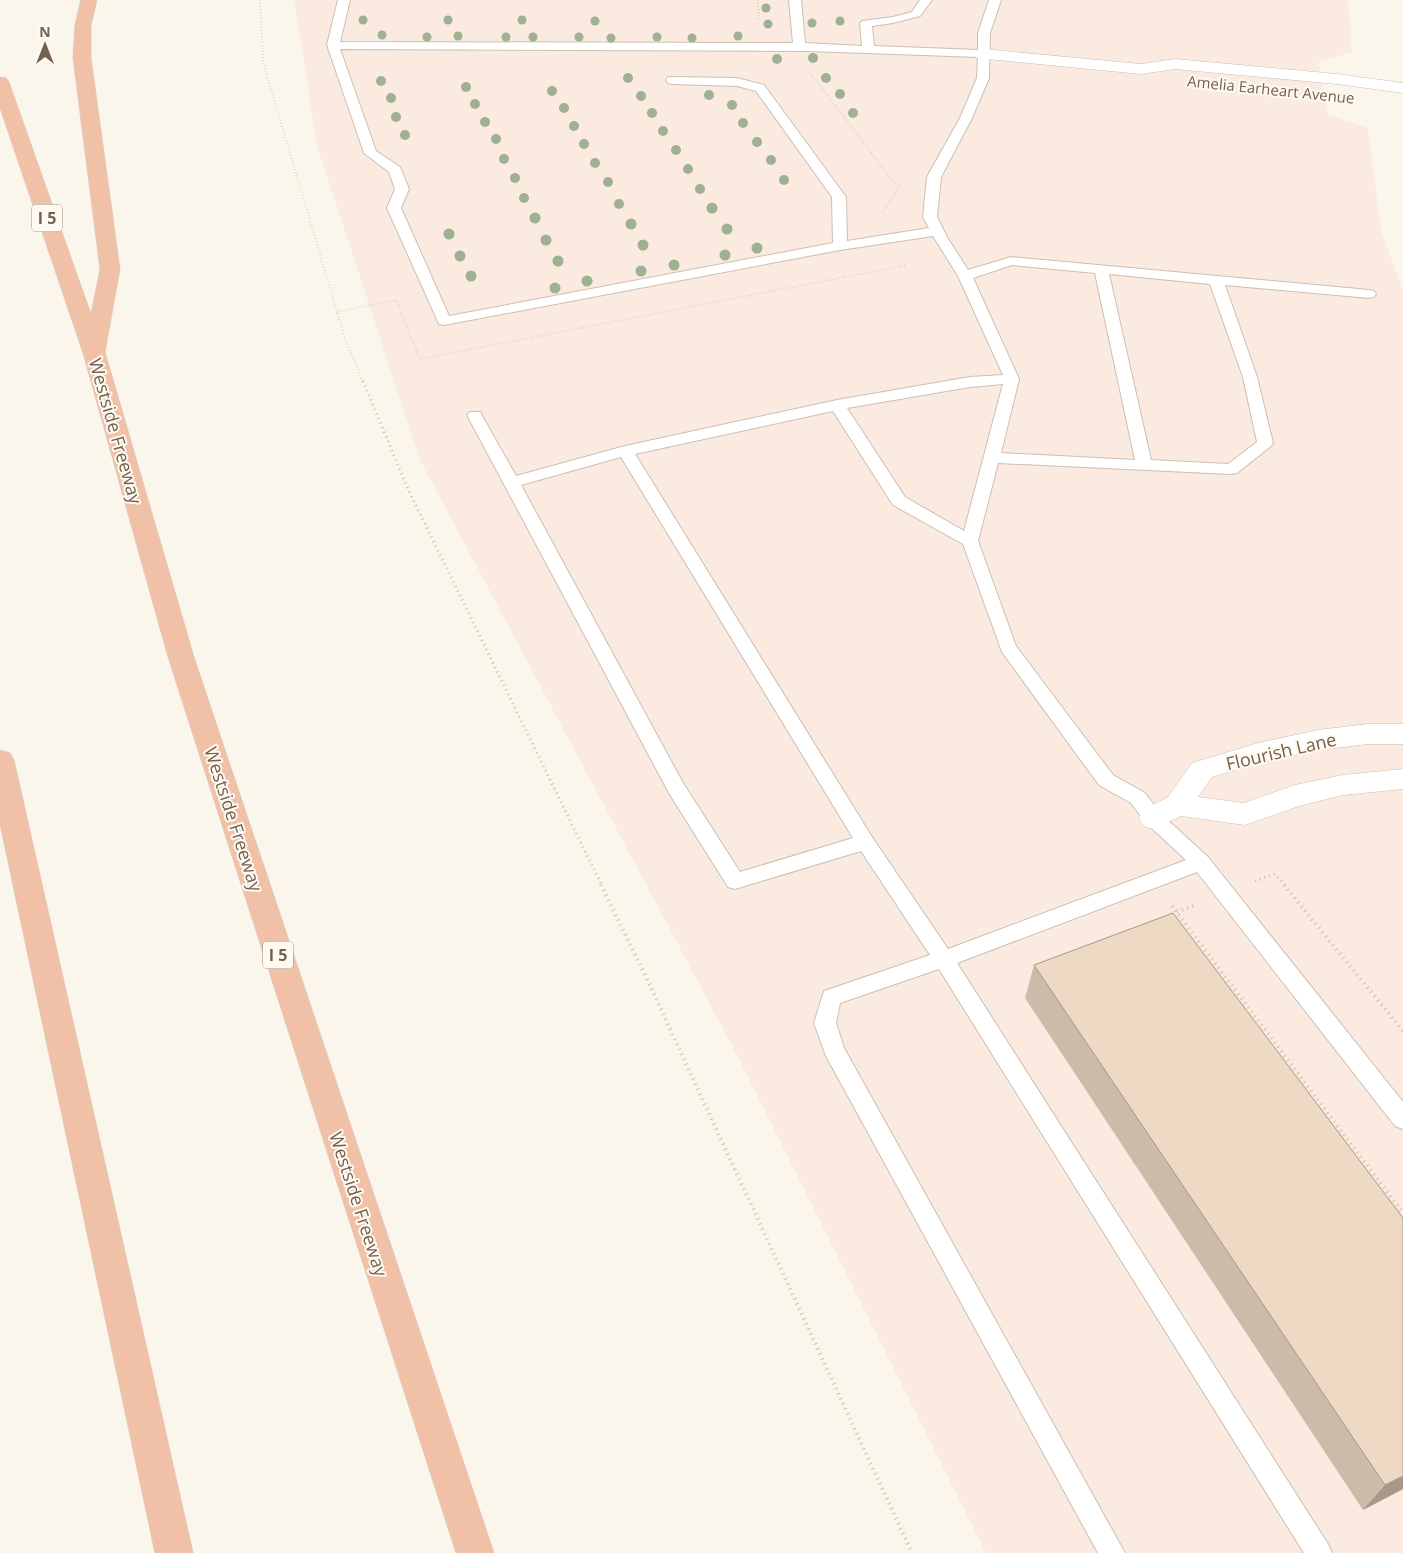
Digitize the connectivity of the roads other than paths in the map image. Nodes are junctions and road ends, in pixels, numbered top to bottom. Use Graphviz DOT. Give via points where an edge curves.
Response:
graph roads {
  1 [pos="90,0"];
  2 [pos="344,0"];
  3 [pos="795,0"];
  4 [pos="926,0"];
  5 [pos="994,0"];
  6 [pos="333,44"];
  7 [pos="799,47"];
  8 [pos="868,50"];
  9 [pos="984,54"];
  10 [pos="1141,69"];
  11 [pos="672,80"];
  12 [pos="0,82"];
  13 [pos="1403,88"];
  14 [pos="1403,103"];
  15 [pos="936,231"];
  16 [pos="840,246"];
  17 [pos="1101,270"];
  18 [pos="965,276"];
  19 [pos="1216,280"];
  20 [pos="1369,294"];
  21 [pos="94,353"];
  22 [pos="1012,379"];
  23 [pos="837,405"];
  24 [pos="475,415"];
  25 [pos="625,451"];
  26 [pos="992,458"];
  27 [pos="1144,464"];
  28 [pos="512,482"];
  29 [pos="970,541"];
  30 [pos="1403,734"];
  31 [pos="0,760"];
  32 [pos="1403,779"];
  33 [pos="1178,805"];
  34 [pos="1153,818"];
  35 [pos="864,842"];
  36 [pos="1201,862"];
  37 [pos="944,959"];
  38 [pos="1403,1119"];
  39 [pos="174,1553"];
  40 [pos="475,1553"];
  41 [pos="1112,1553"];
  42 [pos="1319,1553"];
  1 -- 21 [label="highway" via="83,25 82,58 110,269"];
  2 -- 6 [label="lane"];
  3 -- 7 [label="lane"];
  4 -- 8 [label="lane" via="916,14 866,23"];
  5 -- 9 [label="lane" via="984,33"];
  6 -- 7 [label="lane"];
  6 -- 16 [label="lane" via="370,153 395,170 402,189 394,208 444,321"];
  7 -- 8 [label="lane"];
  8 -- 9 [label="lane"];
  9 -- 10 [label="street, Amelia Earheart Avenue"];
  9 -- 15 [label="lane" via="983,78 966,118 934,177 930,217"];
  10 -- 13 [label="street, Amelia Earheart Avenue" via="1175,64"];
  10 -- 14 [label="street, Amelia Earheart Avenue" via="1172,79"];
  11 -- 16 [label="lane" via="737,82 760,88 839,197"];
  12 -- 21 [label="highway, Westside Freeway / I 5"];
  15 -- 16 [label="lane"];
  15 -- 18 [label="lane"];
  17 -- 18 [label="lane" via="1011,262"];
  17 -- 19 [label="lane"];
  17 -- 27 [label="lane"];
  18 -- 22 [label="lane"];
  19 -- 20 [label="lane"];
  19 -- 27 [label="lane" via="1250,377 1265,443 1232,469"];
  21 -- 40 [label="highway, Westside Freeway / I 5" via="181,657"];
  22 -- 23 [label="lane" via="970,382"];
  22 -- 26 [label="lane"];
  23 -- 25 [label="lane"];
  23 -- 29 [label="lane" via="899,501"];
  24 -- 28 [label="lane"];
  25 -- 28 [label="lane"];
  25 -- 35 [label="lane"];
  26 -- 27 [label="lane"];
  26 -- 29 [label="lane"];
  28 -- 35 [label="lane" via="676,788 735,881"];
  29 -- 34 [label="lane" via="1008,648 1106,780 1138,798"];
  30 -- 33 [label="street, Flourish Lane" via="1318,740 1202,770"];
  31 -- 39 [label="highway"];
  32 -- 33 [label="street" via="1343,785 1295,796 1246,814"];
  33 -- 34 [label="street, Flourish Lane"];
  34 -- 36 [label="lane"];
  35 -- 37 [label="lane"];
  36 -- 37 [label="lane"];
  36 -- 38 [label="lane"];
  37 -- 41 [label="lane" via="831,997 825,1023 838,1059"];
  37 -- 42 [label="lane"];
}
